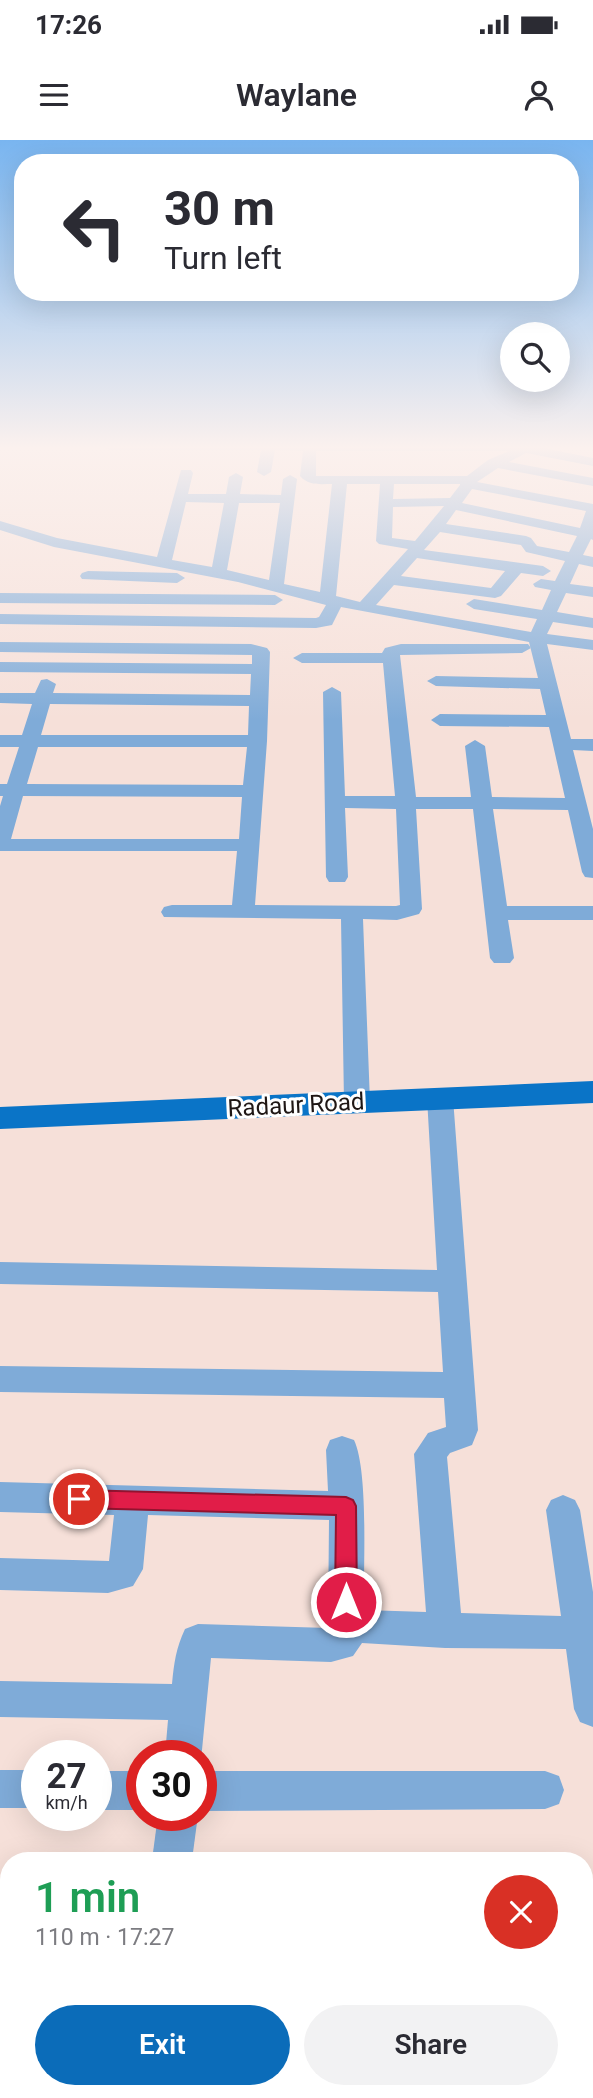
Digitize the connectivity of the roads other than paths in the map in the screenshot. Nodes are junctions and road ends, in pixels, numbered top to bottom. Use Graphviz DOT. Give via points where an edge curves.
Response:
graph roads {
  1 [pos="36,536"];
  2 [pos="170,536"];
  3 [pos="225,536"];
  4 [pos="282,536"];
  5 [pos="336,536"];
  6 [pos="384,536"];
  7 [pos="427,536"];
  8 [pos="499,536"];
  9 [pos="587,536"];
  10 [pos="415,549"];
  11 [pos="535,550"];
  12 [pos="95,551"];
  13 [pos="573,558"];
  14 [pos="164,562"];
  15 [pos="593,562"];
  16 [pos="516,571"];
  17 [pos="543,571"];
  18 [pos="219,573"];
  19 [pos="88,576"];
  20 [pos="177,578"];
  21 [pos="388,579"];
  22 [pos="559,587"];
  23 [pos="593,592"];
  24 [pos="275,593"];
  25 [pos="81,597"];
  26 [pos="0,598"];
  27 [pos="331,601"];
  28 [pos="474,604"];
  29 [pos="364,608"];
  30 [pos="548,617"];
  31 [pos="0,619"];
  32 [pos="72,619"];
  33 [pos="593,624"];
  34 [pos="537,643"];
  35 [pos="593,645"];
  36 [pos="0,647"];
  37 [pos="60,647"];
  38 [pos="302,658"];
  39 [pos="391,658"];
  40 [pos="0,667"];
  41 [pos="52,668"];
  42 [pos="259,669"];
  43 [pos="436,681"];
  44 [pos="548,684"];
  45 [pos="332,692"];
  46 [pos="0,698"];
  47 [pos="42,699"];
  48 [pos="257,701"];
  49 [pos="440,720"];
  50 [pos="557,721"];
  51 [pos="0,741"];
  52 [pos="29,741"];
  53 [pos="257,741"];
  54 [pos="562,744"];
  55 [pos="593,745"];
  56 [pos="475,746"];
  57 [pos="7,790"];
  58 [pos="253,791"];
  59 [pos="336,802"];
  60 [pos="406,802"];
  61 [pos="483,803"];
  62 [pos="582,807"];
  63 [pos="0,843"];
  64 [pos="249,845"];
  65 [pos="593,872"];
  66 [pos="337,877"];
  67 [pos="172,912"];
  68 [pos="243,912"];
  69 [pos="348,912"];
  70 [pos="496,913"];
  71 [pos="593,913"];
  72 [pos="502,958"];
  73 [pos="593,1092"];
  74 [pos="357,1102"];
  75 [pos="440,1105"];
  76 [pos="593,1105"];
  77 [pos="0,1118"];
  78 [pos="0,1127"];
  79 [pos="0,1273"];
  80 [pos="451,1280"];
  81 [pos="0,1379"];
  82 [pos="458,1385"];
  83 [pos="342,1450"];
  84 [pos="0,1497"];
  85 [pos="132,1500"];
  86 [pos="346,1506"];
  87 [pos="563,1510"];
  88 [pos="0,1574"];
  89 [pos="346,1626"];
  90 [pos="445,1631"];
  91 [pos="583,1633"];
  92 [pos="0,1699"];
  93 [pos="188,1702"];
  94 [pos="593,1709"];
  95 [pos="185,1740"];
  96 [pos="0,1789"];
  97 [pos="21,1790"];
  98 [pos="545,1790"];
  99 [pos="217,1791"];
  100 [pos="176,1831"];
  101 [pos="173,1852"];
  1 -- 12 [label="street"];
  2 -- 14 [label="street"];
  3 -- 18 [label="street"];
  4 -- 24 [label="street"];
  5 -- 27 [label="street"];
  6 -- 10 [label="street" via="384,541"];
  7 -- 10 [label="street"];
  8 -- 11 [label="street" via="523,540"];
  9 -- 13 [label="street"];
  10 -- 16 [label="street"];
  10 -- 21 [label="street"];
  11 -- 13 [label="street"];
  11 -- 16 [label="street"];
  12 -- 14 [label="street"];
  12 -- 19 [label="street"];
  13 -- 15 [label="street"];
  13 -- 22 [label="street"];
  14 -- 18 [label="street"];
  16 -- 17 [label="street"];
  16 -- 21 [label="street" via="499,591 490,593"];
  16 -- 22 [label="street"];
  18 -- 24 [label="street"];
  19 -- 20 [label="street"];
  19 -- 25 [label="street"];
  21 -- 29 [label="street"];
  22 -- 23 [label="street"];
  22 -- 30 [label="street"];
  24 -- 25 [label="street"];
  24 -- 27 [label="street"];
  25 -- 26 [label="street"];
  25 -- 32 [label="street"];
  27 -- 29 [label="street"];
  27 -- 32 [label="street" via="326,621 316,623"];
  28 -- 30 [label="street"];
  29 -- 34 [label="street"];
  30 -- 33 [label="street"];
  30 -- 34 [label="street"];
  31 -- 32 [label="street"];
  34 -- 35 [label="street"];
  34 -- 39 [label="street" via="401,649 393,650"];
  34 -- 44 [label="street"];
  36 -- 37 [label="street"];
  37 -- 41 [label="street"];
  37 -- 42 [label="street" via="257,650 261,652"];
  38 -- 39 [label="street"];
  39 -- 60 [label="street"];
  40 -- 41 [label="street"];
  41 -- 42 [label="street"];
  41 -- 47 [label="street"];
  42 -- 48 [label="street"];
  43 -- 44 [label="street"];
  44 -- 50 [label="street"];
  45 -- 59 [label="street"];
  46 -- 47 [label="street"];
  47 -- 48 [label="street"];
  47 -- 52 [label="street"];
  48 -- 53 [label="street"];
  49 -- 50 [label="street"];
  50 -- 54 [label="street"];
  51 -- 52 [label="street"];
  52 -- 53 [label="street"];
  52 -- 57 [label="street"];
  53 -- 58 [label="street"];
  54 -- 55 [label="street"];
  54 -- 62 [label="street"];
  56 -- 61 [label="street"];
  57 -- 58 [label="street"];
  57 -- 63 [label="street"];
  58 -- 64 [label="street"];
  59 -- 60 [label="street"];
  59 -- 66 [label="street"];
  60 -- 61 [label="street"];
  60 -- 69 [label="street" via="411,909"];
  61 -- 62 [label="street"];
  61 -- 70 [label="street"];
  62 -- 65 [label="street"];
  63 -- 64 [label="street"];
  64 -- 68 [label="street"];
  67 -- 68 [label="street"];
  68 -- 69 [label="street"];
  69 -- 74 [label="street" via="354,921"];
  70 -- 71 [label="street"];
  70 -- 72 [label="street"];
  73 -- 75 [label="main road, Radaur Road"];
  74 -- 75 [label="main road, Radaur Road"];
  74 -- 77 [label="main road, Radaur Road"];
  75 -- 76 [label="main road, Radaur Road"];
  75 -- 78 [label="main road, Radaur Road"];
  75 -- 80 [label="street"];
  79 -- 80 [label="street"];
  80 -- 82 [label="street"];
  81 -- 82 [label="street"];
  82 -- 90 [label="street" via="461,1436 439,1443 430,1454"];
  83 -- 86 [label="street"];
  84 -- 85 [label="street"];
  85 -- 86 [label="street"];
  85 -- 88 [label="street" via="126,1569 121,1575"];
  86 -- 89 [label="street"];
  87 -- 91 [label="street"];
  89 -- 90 [label="street"];
  89 -- 93 [label="street" via="346,1638 331,1645 198,1641"];
  90 -- 91 [label="street"];
  91 -- 94 [label="street"];
  92 -- 93 [label="street"];
  93 -- 95 [label="street"];
  96 -- 97 [label="street"];
  98 -- 99 [label="street"];
  100 -- 101 [label="street"];
}
